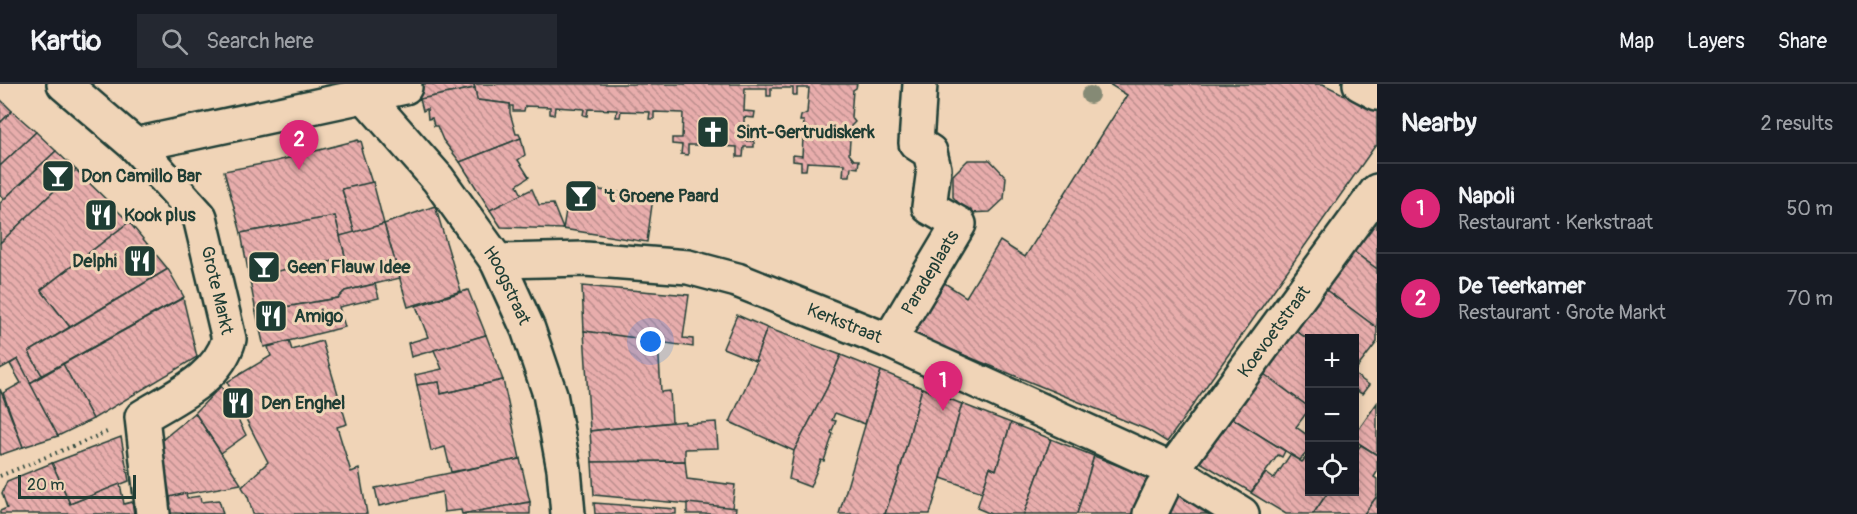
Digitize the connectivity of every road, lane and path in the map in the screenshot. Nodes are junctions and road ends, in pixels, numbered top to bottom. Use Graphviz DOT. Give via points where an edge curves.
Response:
graph roads {
  1 [pos="64,84"];
  2 [pos="404,84"];
  3 [pos="920,84"];
  4 [pos="1360,84"];
  5 [pos="1377,93"];
  6 [pos="365,96"];
  7 [pos="135,145"];
  8 [pos="1377,191"];
  9 [pos="497,261"];
  10 [pos="889,341"];
  11 [pos="142,417"];
  12 [pos="0,476"];
  13 [pos="1161,491"];
  14 [pos="153,514"];
  15 [pos="568,514"];
  16 [pos="1242,514"];
  1 -- 7 [label="street, Grote Markt"];
  2 -- 6 [label="street" via="405,87"];
  3 -- 10 [label="street, Paradeplaats" via="916,143 930,152 934,169 929,207 959,224"];
  4 -- 5 [label="street"];
  6 -- 7 [label="street"];
  6 -- 9 [label="street, Hoogstraat" via="438,179"];
  7 -- 11 [label="street, Grote Markt" via="200,218 229,339 209,374"];
  8 -- 13 [label="street, Koevoetstraat"];
  9 -- 10 [label="street, Kerkstraat" via="585,259 688,267 737,280"];
  9 -- 15 [label="street, Hoogstraat" via="528,329 550,394"];
  10 -- 13 [label="street, Kerkstraat"];
  11 -- 12 [label="path"];
  11 -- 14 [label="street"];
  13 -- 16 [label="street, Kerkstraat"];
}
